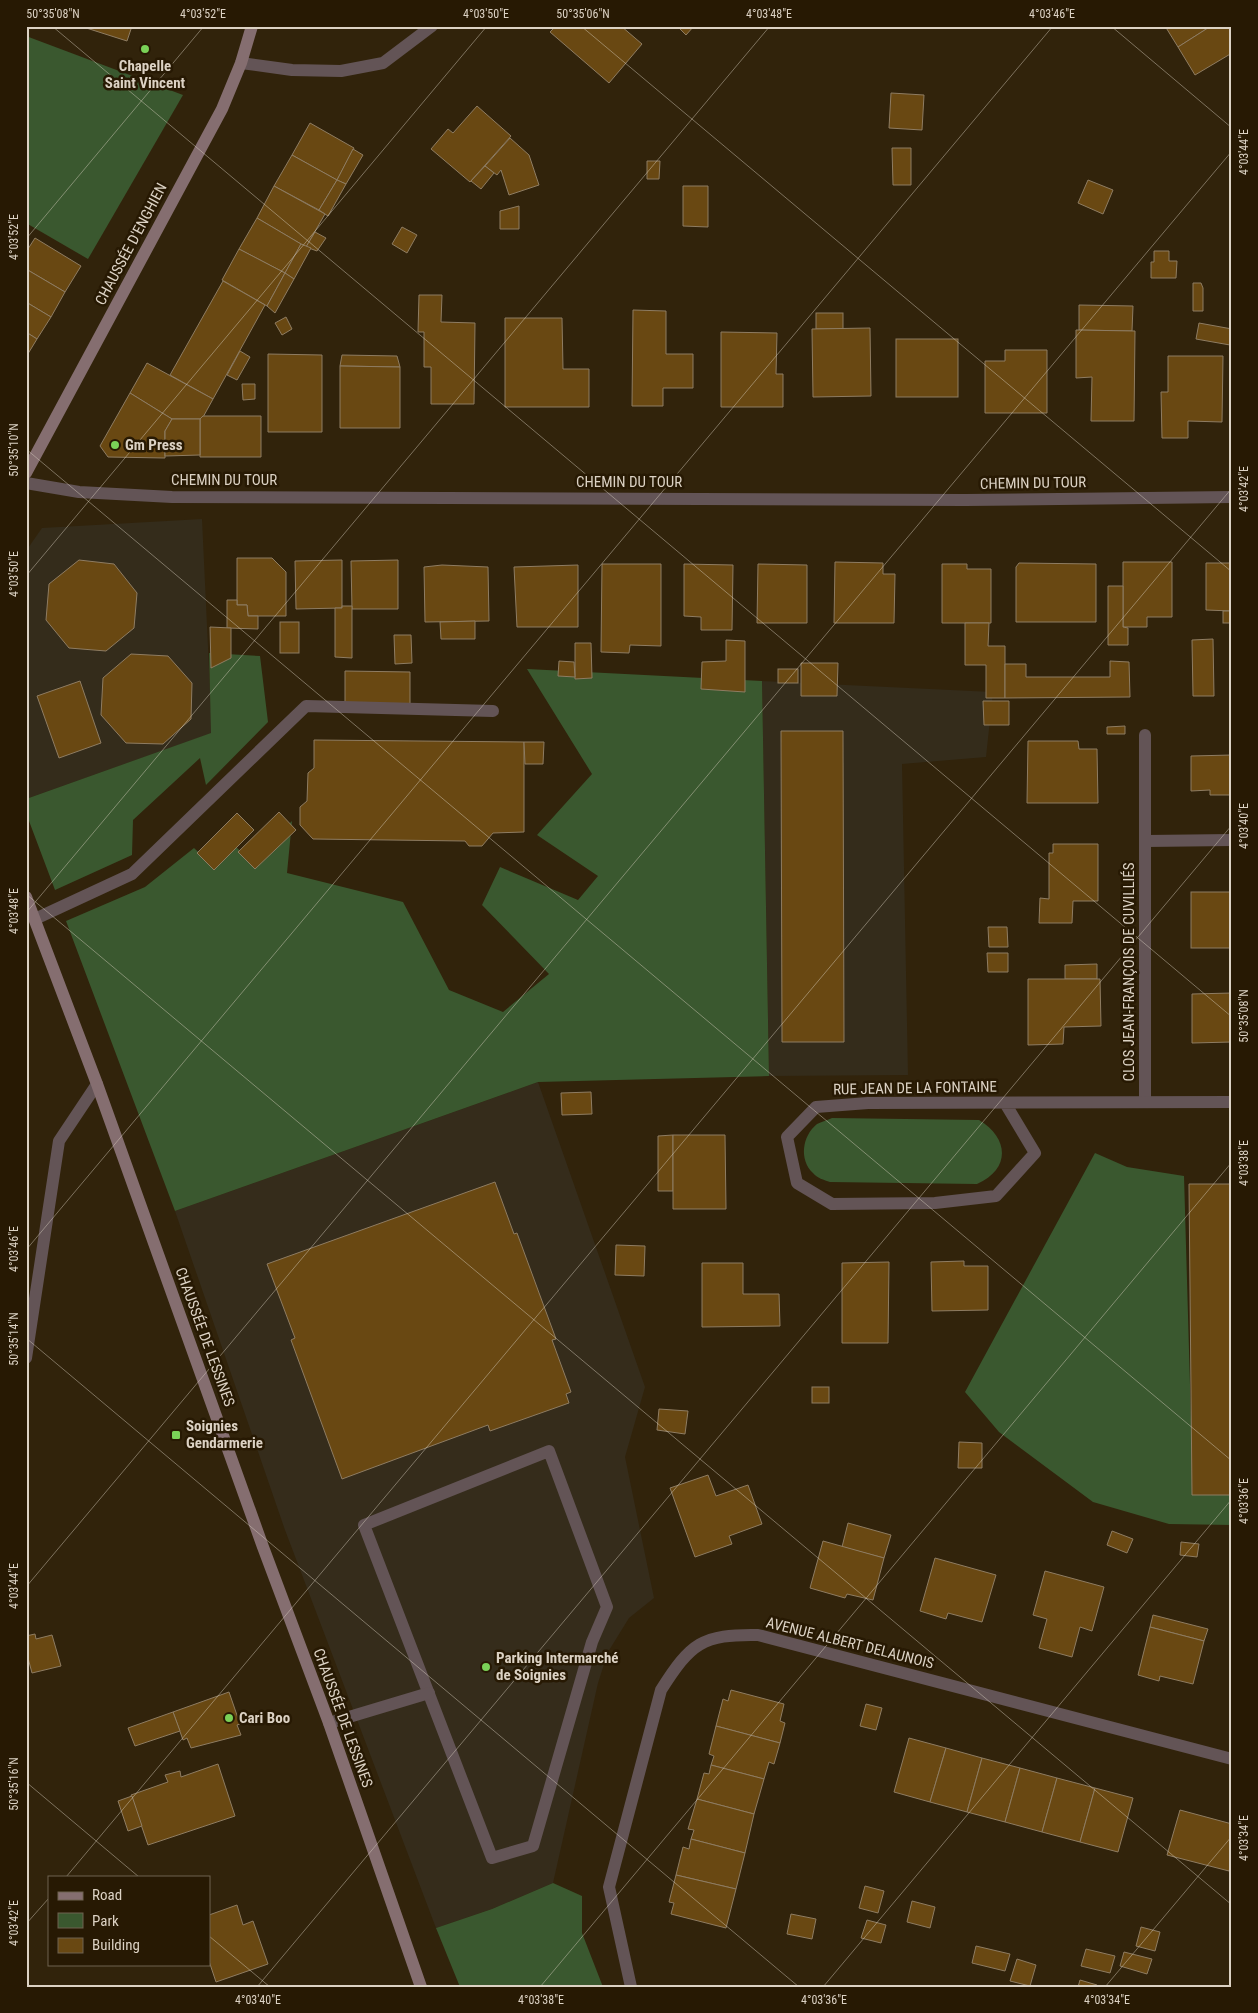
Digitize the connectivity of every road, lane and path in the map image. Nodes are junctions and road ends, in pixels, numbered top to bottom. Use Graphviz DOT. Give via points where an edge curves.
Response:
graph roads {
  1 [pos="252,26"];
  2 [pos="432,26"];
  3 [pos="241,63"];
  4 [pos="26,473"];
  5 [pos="26,483"];
  6 [pos="1232,497"];
  7 [pos="493,711"];
  8 [pos="1145,735"];
  9 [pos="1232,840"];
  10 [pos="1146,841"];
  11 [pos="26,897"];
  12 [pos="35,919"];
  13 [pos="97,1084"];
  14 [pos="1145,1102"];
  15 [pos="1232,1102"];
  16 [pos="1006,1103"];
  17 [pos="26,1358"];
  18 [pos="429,1692"];
  19 [pos="329,1723"];
  20 [pos="1232,1759"];
  21 [pos="421,1987"];
  22 [pos="631,1987"];
  1 -- 3 [label="main road, CHAUSSÉE D'ENGHIEN"];
  2 -- 3 [label="street" via="383,63 341,71 292,70"];
  3 -- 4 [label="main road, CHAUSSÉE D'ENGHIEN" via="222,109"];
  5 -- 6 [label="street, CHEMIN DU TOUR" via="79,492 172,496 946,500"];
  7 -- 12 [label="street" via="306,706 132,874"];
  8 -- 10 [label="street, CLOS JEAN-FRANÇOIS DE CUVILLIÉS"];
  9 -- 10 [label="street, CLOS JEAN-FRANÇOIS DE CUVILLIÉS"];
  10 -- 14 [label="street, CLOS JEAN-FRANÇOIS DE CUVILLIÉS"];
  11 -- 12 [label="main road, CHAUSSÉE DE LESSINES"];
  12 -- 13 [label="main road, CHAUSSÉE DE LESSINES"];
  13 -- 17 [label="street" via="59,1141"];
  13 -- 19 [label="main road, CHAUSSÉE DE LESSINES"];
  14 -- 15 [label="street, RUE JEAN DE LA FONTAINE"];
  14 -- 16 [label="street, RUE JEAN DE LA FONTAINE"];
  16 -- 16 [label="street, RUE JEAN DE LA FONTAINE" via="1035,1153 996,1196 936,1204 832,1204 797,1183 787,1137 816,1106"];
  18 -- 18 [label="street" via="364,1525 549,1451 607,1607 592,1642 533,1846 492,1858"];
  18 -- 19 [label="street"];
  19 -- 21 [label="main road, CHAUSSÉE DE LESSINES"];
  20 -- 22 [label="street, AVENUE ALBERT DELAUNOIS" via="758,1636 728,1634 698,1644 678,1664 662,1690 609,1887"];
}
